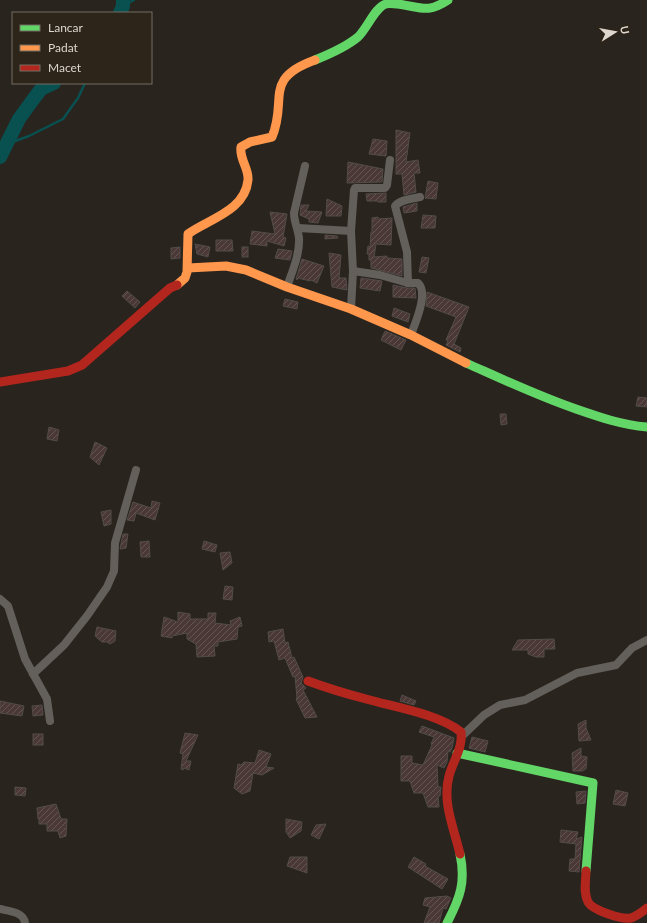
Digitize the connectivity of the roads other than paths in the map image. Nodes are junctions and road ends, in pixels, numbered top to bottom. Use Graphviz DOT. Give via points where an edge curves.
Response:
graph roads {
  1 [pos="445,2"];
  2 [pos="390,160"];
  3 [pos="305,166"];
  4 [pos="420,197"];
  5 [pos="298,228"];
  6 [pos="351,231"];
  7 [pos="188,268"];
  8 [pos="353,271"];
  9 [pos="408,283"];
  10 [pos="287,288"];
  11 [pos="352,309"];
  12 [pos="411,335"];
  13 [pos="0,382"];
  14 [pos="647,427"];
  15 [pos="136,470"];
  16 [pos="0,599"];
  17 [pos="647,640"];
  18 [pos="32,674"];
  19 [pos="308,681"];
  20 [pos="50,721"];
  21 [pos="462,736"];
  22 [pos="457,753"];
  23 [pos="647,908"];
  24 [pos="0,909"];
  25 [pos="25,923"];
  26 [pos="447,923"];
  1 -- 7 [label="street" via="429,8 398,3 384,4 359,36 330,54 293,70 282,83 272,137 251,141 241,147 248,178 245,193 219,218 188,234"];
  2 -- 6 [label="street" via="385,188 355,188"];
  3 -- 5 [label="street" via="294,213"];
  4 -- 9 [label="street" via="402,201 395,206 408,252"];
  5 -- 6 [label="street"];
  5 -- 10 [label="street" via="299,245"];
  6 -- 8 [label="street"];
  7 -- 10 [label="street" via="236,267"];
  7 -- 13 [label="street" via="182,282 170,288 82,365 68,371"];
  8 -- 9 [label="street"];
  8 -- 11 [label="street"];
  9 -- 12 [label="street" via="418,283 423,294"];
  10 -- 11 [label="street"];
  11 -- 12 [label="street"];
  12 -- 14 [label="street" via="539,396 601,418 631,426"];
  15 -- 18 [label="street" via="115,543 114,571 107,587 64,645"];
  16 -- 18 [label="street" via="8,606"];
  17 -- 21 [label="street" via="632,648 616,665 577,673 525,700 500,705 484,715"];
  18 -- 20 [label="street" via="47,699"];
  19 -- 21 [label="street" via="442,721 460,729"];
  21 -- 22 [label="street"];
  22 -- 23 [label="street" via="593,784 586,898 592,906 623,918 631,918"];
  22 -- 26 [label="street" via="449,777 447,798 463,874 462,887"];
  24 -- 25 [label="street" via="20,914"];
}
